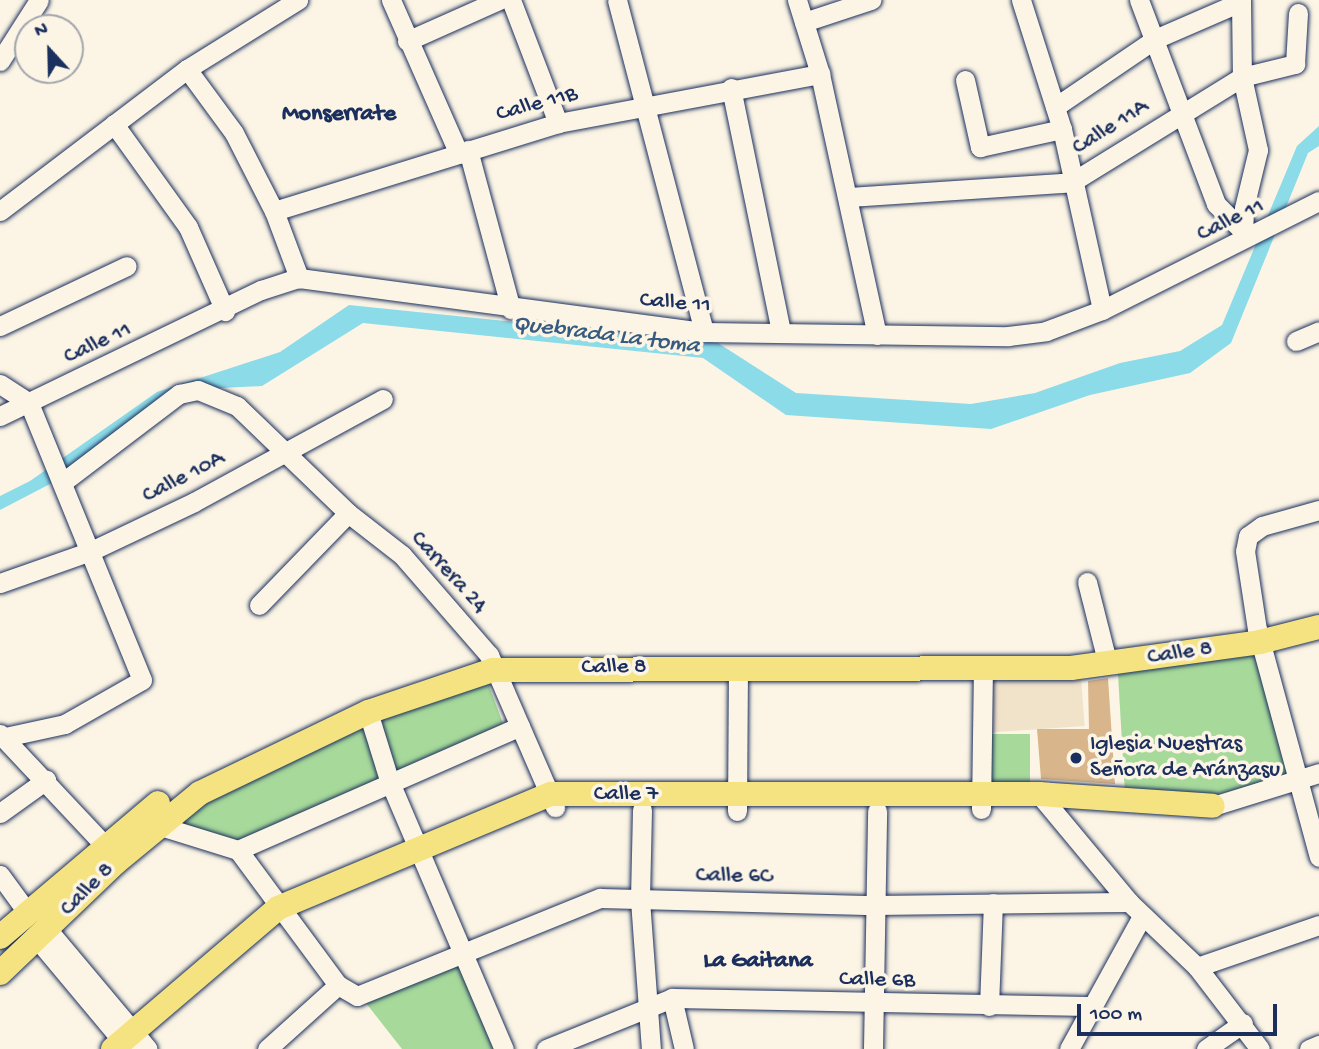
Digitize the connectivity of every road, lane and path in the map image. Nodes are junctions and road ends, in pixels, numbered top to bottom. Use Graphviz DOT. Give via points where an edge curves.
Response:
graph roads {
  1 [pos="39,0"];
  2 [pos="298,0"];
  3 [pos="391,0"];
  4 [pos="499,0"];
  5 [pos="512,0"];
  6 [pos="617,0"];
  7 [pos="797,0"];
  8 [pos="871,0"];
  9 [pos="1021,0"];
  10 [pos="1139,0"];
  11 [pos="1241,1"];
  12 [pos="1298,13"];
  13 [pos="804,22"];
  14 [pos="1155,39"];
  15 [pos="407,41"];
  16 [pos="0,61"];
  17 [pos="187,69"];
  18 [pos="820,74"];
  19 [pos="1242,78"];
  20 [pos="965,80"];
  21 [pos="730,88"];
  22 [pos="647,103"];
  23 [pos="1055,107"];
  24 [pos="1185,111"];
  25 [pos="558,123"];
  26 [pos="114,124"];
  27 [pos="1062,129"];
  28 [pos="464,152"];
  29 [pos="1072,182"];
  30 [pos="849,197"];
  31 [pos="1319,201"];
  32 [pos="0,211"];
  33 [pos="274,211"];
  34 [pos="1245,238"];
  35 [pos="127,266"];
  36 [pos="299,278"];
  37 [pos="511,309"];
  38 [pos="1102,310"];
  39 [pos="225,311"];
  40 [pos="0,326"];
  41 [pos="1319,331"];
  42 [pos="704,332"];
  43 [pos="781,332"];
  44 [pos="877,335"];
  45 [pos="1296,341"];
  46 [pos="0,384"];
  47 [pos="383,399"];
  48 [pos="29,403"];
  49 [pos="0,416"];
  50 [pos="288,452"];
  51 [pos="60,475"];
  52 [pos="1319,510"];
  53 [pos="348,513"];
  54 [pos="91,551"];
  55 [pos="1087,582"];
  56 [pos="0,583"];
  57 [pos="259,605"];
  58 [pos="1319,613"];
  59 [pos="1319,627"];
  60 [pos="1258,636"];
  61 [pos="1105,653"];
  62 [pos="491,662"];
  63 [pos="738,666"];
  64 [pos="983,672"];
  65 [pos="368,712"];
  66 [pos="520,726"];
  67 [pos="1,737"];
  68 [pos="1319,773"];
  69 [pos="46,780"];
  70 [pos="389,780"];
  71 [pos="1296,780"];
  72 [pos="553,801"];
  73 [pos="981,802"];
  74 [pos="1044,802"];
  75 [pos="737,803"];
  76 [pos="1213,806"];
  77 [pos="642,810"];
  78 [pos="877,811"];
  79 [pos="0,813"];
  80 [pos="157,825"];
  81 [pos="106,846"];
  82 [pos="237,850"];
  83 [pos="422,852"];
  84 [pos="1319,857"];
  85 [pos="0,875"];
  86 [pos="640,900"];
  87 [pos="993,904"];
  88 [pos="875,905"];
  89 [pos="1136,909"];
  90 [pos="27,912"];
  91 [pos="282,913"];
  92 [pos="1319,925"];
  93 [pos="42,935"];
  94 [pos="0,937"];
  95 [pos="464,950"];
  96 [pos="1197,967"];
  97 [pos="0,973"];
  98 [pos="338,985"];
  99 [pos="672,998"];
  100 [pos="873,1006"];
  101 [pos="989,1006"];
  102 [pos="1091,1006"];
  103 [pos="645,1008"];
  104 [pos="1243,1023"];
  105 [pos="131,1044"];
  106 [pos="1319,1045"];
  107 [pos="271,1048"];
  108 [pos="504,1049"];
  109 [pos="547,1049"];
  110 [pos="650,1049"];
  111 [pos="684,1049"];
  112 [pos="873,1049"];
  113 [pos="1069,1049"];
  114 [pos="1206,1049"];
  115 [pos="1260,1049"];
  116 [pos="1309,1049"];
  1 -- 16 [label="street"];
  2 -- 17 [label="street"];
  3 -- 15 [label="street"];
  4 -- 15 [label="street"];
  5 -- 25 [label="street"];
  6 -- 22 [label="street"];
  7 -- 13 [label="street"];
  8 -- 13 [label="street"];
  9 -- 23 [label="street"];
  10 -- 14 [label="street"];
  11 -- 14 [label="street"];
  11 -- 19 [label="street"];
  12 -- 19 [label="street, Calle 11A" via="1295,64"];
  13 -- 18 [label="street"];
  14 -- 23 [label="street"];
  14 -- 24 [label="street"];
  15 -- 28 [label="street"];
  17 -- 26 [label="street"];
  17 -- 33 [label="street" via="234,133"];
  18 -- 21 [label="street, Calle 11B"];
  18 -- 30 [label="street"];
  19 -- 24 [label="street, Calle 11A"];
  19 -- 34 [label="street" via="1258,150"];
  20 -- 27 [label="street" via="980,147"];
  21 -- 22 [label="street, Calle 11B"];
  21 -- 43 [label="street"];
  22 -- 25 [label="street, Calle 11B"];
  22 -- 42 [label="street"];
  23 -- 27 [label="street"];
  24 -- 29 [label="street, Calle 11A"];
  24 -- 34 [label="street" via="1216,204"];
  25 -- 28 [label="street, Calle 11B"];
  26 -- 32 [label="street"];
  26 -- 39 [label="street" via="188,227"];
  27 -- 29 [label="street"];
  28 -- 33 [label="street, Calle 11B"];
  28 -- 37 [label="street"];
  29 -- 30 [label="street, Calle 11A"];
  29 -- 38 [label="street"];
  30 -- 44 [label="street"];
  31 -- 34 [label="street, Calle 11" via="1281,225"];
  33 -- 36 [label="street"];
  34 -- 38 [label="street, Calle 11"];
  35 -- 40 [label="street"];
  36 -- 37 [label="street, Calle 11"];
  36 -- 39 [label="street, Calle 11" via="261,289"];
  37 -- 42 [label="street, Calle 11"];
  38 -- 44 [label="street, Calle 11" via="1046,331"];
  39 -- 48 [label="street, Calle 11"];
  41 -- 45 [label="street"];
  42 -- 43 [label="street, Calle 11"];
  43 -- 44 [label="street, Calle 11"];
  46 -- 48 [label="street"];
  47 -- 50 [label="street, Calle 10A"];
  48 -- 49 [label="street, Calle 11"];
  48 -- 51 [label="street"];
  50 -- 51 [label="street, Carrera 24" via="237,406 211,394 179,394"];
  50 -- 53 [label="street, Carrera 24"];
  50 -- 54 [label="street, Calle 10A"];
  51 -- 54 [label="street"];
  52 -- 60 [label="street" via="1262,526 1248,536 1245,551"];
  53 -- 57 [label="street"];
  53 -- 62 [label="street, Carrera 24" via="402,555"];
  54 -- 56 [label="street, Calle 10A"];
  54 -- 67 [label="street" via="142,680 65,724"];
  55 -- 61 [label="street"];
  58 -- 60 [label="main road, Calle 8"];
  59 -- 60 [label="main road, Calle 8"];
  60 -- 61 [label="main road, Calle 8"];
  60 -- 64 [label="main road, Calle 8" via="1111,664"];
  60 -- 71 [label="street"];
  61 -- 62 [label="main road, Calle 8" via="984,657 735,650"];
  62 -- 63 [label="main road, Calle 8"];
  62 -- 65 [label="main road, Calle 8"];
  62 -- 66 [label="street, Carrera 24"];
  62 -- 81 [label="main road, Calle 8" via="353,705 226,763 164,798"];
  63 -- 64 [label="main road, Calle 8"];
  63 -- 75 [label="street"];
  64 -- 73 [label="street"];
  65 -- 70 [label="street"];
  65 -- 80 [label="main road, Calle 8" via="231,776"];
  66 -- 70 [label="street"];
  66 -- 72 [label="street, Carrera 24"];
  67 -- 69 [label="street"];
  68 -- 71 [label="street, Calle 7"];
  69 -- 79 [label="street"];
  69 -- 81 [label="street"];
  70 -- 82 [label="street"];
  70 -- 83 [label="street"];
  71 -- 76 [label="street, Calle 7"];
  71 -- 84 [label="street"];
  72 -- 75 [label="main road, Calle 7"];
  72 -- 77 [label="main road, Calle 7"];
  72 -- 83 [label="main road, Calle 7"];
  73 -- 74 [label="main road, Calle 7"];
  73 -- 75 [label="main road, Calle 7"];
  73 -- 78 [label="main road, Calle 7"];
  74 -- 76 [label="main road, Calle 7" via="1191,814"];
  74 -- 89 [label="street"];
  75 -- 77 [label="main road, Calle 7"];
  75 -- 78 [label="main road, Calle 7"];
  77 -- 86 [label="street"];
  78 -- 88 [label="street"];
  80 -- 82 [label="street"];
  80 -- 93 [label="main road, Calle 8"];
  81 -- 90 [label="main road, Calle 8"];
  82 -- 91 [label="street"];
  83 -- 91 [label="main road, Calle 7"];
  83 -- 95 [label="street"];
  85 -- 90 [label="street"];
  86 -- 88 [label="street, Calle 6C"];
  86 -- 95 [label="street, Calle 6C" via="600,898"];
  86 -- 103 [label="street"];
  87 -- 88 [label="street, Calle 6C"];
  87 -- 89 [label="street, Calle 6C"];
  87 -- 101 [label="street"];
  88 -- 100 [label="street"];
  89 -- 96 [label="street"];
  89 -- 102 [label="street"];
  90 -- 94 [label="main road, Calle 8"];
  91 -- 98 [label="street"];
  91 -- 105 [label="main road, Calle 7"];
  92 -- 96 [label="street"];
  93 -- 97 [label="main road, Calle 8"];
  93 -- 105 [label="street"];
  95 -- 98 [label="street, Calle 6C" via="357,996"];
  95 -- 108 [label="street"];
  96 -- 104 [label="street"];
  98 -- 107 [label="street"];
  99 -- 100 [label="street, Calle 6B"];
  99 -- 103 [label="street, Calle 6B"];
  99 -- 111 [label="street"];
  100 -- 101 [label="street, Calle 6B"];
  100 -- 112 [label="street"];
  101 -- 102 [label="street, Calle 6B"];
  102 -- 113 [label="street"];
  103 -- 109 [label="street, Calle 6B"];
  103 -- 110 [label="street"];
  104 -- 114 [label="street"];
  104 -- 115 [label="street"];
  106 -- 116 [label="street"];
}
